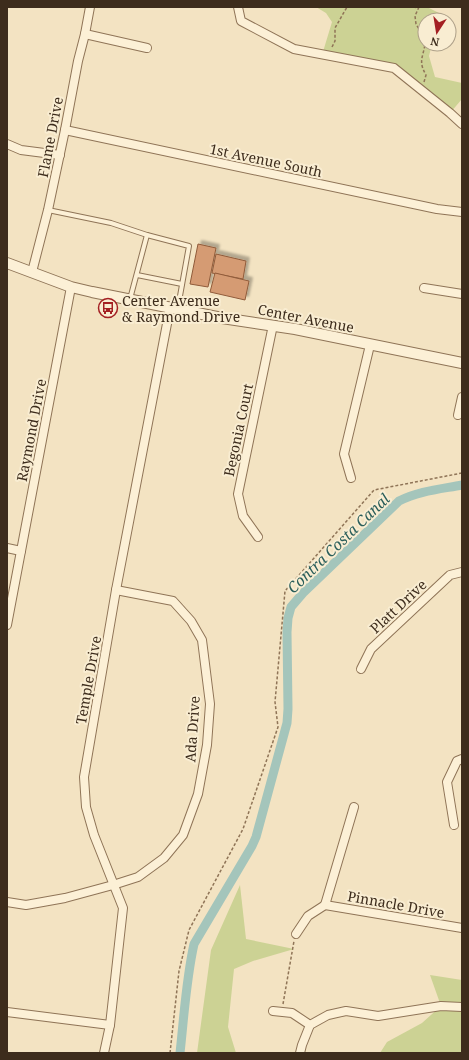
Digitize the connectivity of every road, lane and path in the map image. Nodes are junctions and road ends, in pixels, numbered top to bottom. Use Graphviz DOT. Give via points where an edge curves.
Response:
graph roads {
  1 [pos="90,7"];
  2 [pos="238,7"];
  3 [pos="347,7"];
  4 [pos="414,7"];
  5 [pos="418,8"];
  6 [pos="417,26"];
  7 [pos="84,34"];
  8 [pos="147,48"];
  9 [pos="424,52"];
  10 [pos="329,56"];
  11 [pos="419,88"];
  12 [pos="462,124"];
  13 [pos="65,130"];
  14 [pos="7,144"];
  15 [pos="60,155"];
  16 [pos="48,210"];
  17 [pos="462,212"];
  18 [pos="147,235"];
  19 [pos="7,263"];
  20 [pos="32,272"];
  21 [pos="137,275"];
  22 [pos="182,284"];
  23 [pos="71,287"];
  24 [pos="424,288"];
  25 [pos="462,294"];
  26 [pos="130,300"];
  27 [pos="170,308"];
  28 [pos="273,325"];
  29 [pos="370,344"];
  30 [pos="462,363"];
  31 [pos="462,397"];
  32 [pos="458,415"];
  33 [pos="462,474"];
  34 [pos="351,478"];
  35 [pos="258,537"];
  36 [pos="7,548"];
  37 [pos="21,550"];
  38 [pos="462,572"];
  39 [pos="116,590"];
  40 [pos="7,624"];
  41 [pos="361,669"];
  42 [pos="462,758"];
  43 [pos="354,807"];
  44 [pos="454,824"];
  45 [pos="113,885"];
  46 [pos="7,902"];
  47 [pos="325,905"];
  48 [pos="462,928"];
  49 [pos="296,934"];
  50 [pos="462,1007"];
  51 [pos="7,1012"];
  52 [pos="277,1012"];
  53 [pos="110,1025"];
  54 [pos="310,1025"];
  55 [pos="104,1053"];
  56 [pos="170,1053"];
  57 [pos="300,1053"];
  1 -- 7 [label="street, Flame Drive"];
  2 -- 10 [label="street" via="241,21 294,49"];
  3 -- 10 [label="path" via="335,28 335,41"];
  4 -- 5 [label="path"];
  5 -- 6 [label="path" via="415,16"];
  7 -- 8 [label="street"];
  7 -- 13 [label="street, Flame Drive"];
  9 -- 11 [label="path" via="421,60 426,75"];
  10 -- 11 [label="street" via="394,68"];
  11 -- 12 [label="street"];
  13 -- 15 [label="street, Flame Drive"];
  13 -- 17 [label="street, 1st Avenue South" via="437,209"];
  14 -- 15 [label="street" via="22,150"];
  15 -- 16 [label="street, Flame Drive"];
  16 -- 18 [label="lane" via="111,223"];
  16 -- 20 [label="street, Flame Drive"];
  18 -- 21 [label="lane"];
  18 -- 22 [label="lane" via="189,246"];
  19 -- 20 [label="street, Center Avenue"];
  20 -- 23 [label="street, Center Avenue"];
  21 -- 22 [label="lane"];
  21 -- 26 [label="lane"];
  22 -- 27 [label="lane" via="180,296"];
  23 -- 26 [label="street, Center Avenue"];
  23 -- 37 [label="street, Raymond Drive"];
  24 -- 25 [label="street"];
  26 -- 27 [label="street, Center Avenue"];
  27 -- 28 [label="street, Center Avenue"];
  27 -- 39 [label="street, Temple Drive"];
  28 -- 29 [label="street, Center Avenue"];
  28 -- 35 [label="street, Begonia Court" via="238,494 243,516"];
  29 -- 30 [label="street, Center Avenue"];
  29 -- 34 [label="street" via="344,454"];
  31 -- 32 [label="street"];
  33 -- 56 [label="path" via="374,490 286,591 275,702 278,727 243,829 189,930 179,971"];
  36 -- 37 [label="street"];
  37 -- 40 [label="street, Raymond Drive"];
  38 -- 41 [label="street, Platt Drive" via="450,575 371,649"];
  39 -- 45 [label="street, Temple Drive" via="84,777 86,807"];
  39 -- 45 [label="street, Ada Drive" via="173,602 191,621 202,640 210,704 207,746 198,794 183,835 164,858 138,877"];
  42 -- 44 [label="street" via="457,760 447,782"];
  43 -- 47 [label="street"];
  45 -- 46 [label="street, Ada Drive" via="65,898 34,903"];
  45 -- 53 [label="street, Temple Drive" via="123,908"];
  47 -- 48 [label="street, Pinnacle Drive"];
  47 -- 49 [label="street" via="308,916"];
  49 -- 52 [label="path"];
  50 -- 54 [label="street" via="441,1006 378,1016 346,1011 328,1015"];
  51 -- 53 [label="street"];
  52 -- 54 [label="street" via="292,1013"];
  53 -- 55 [label="street, Temple Drive"];
  54 -- 57 [label="street"];
}
